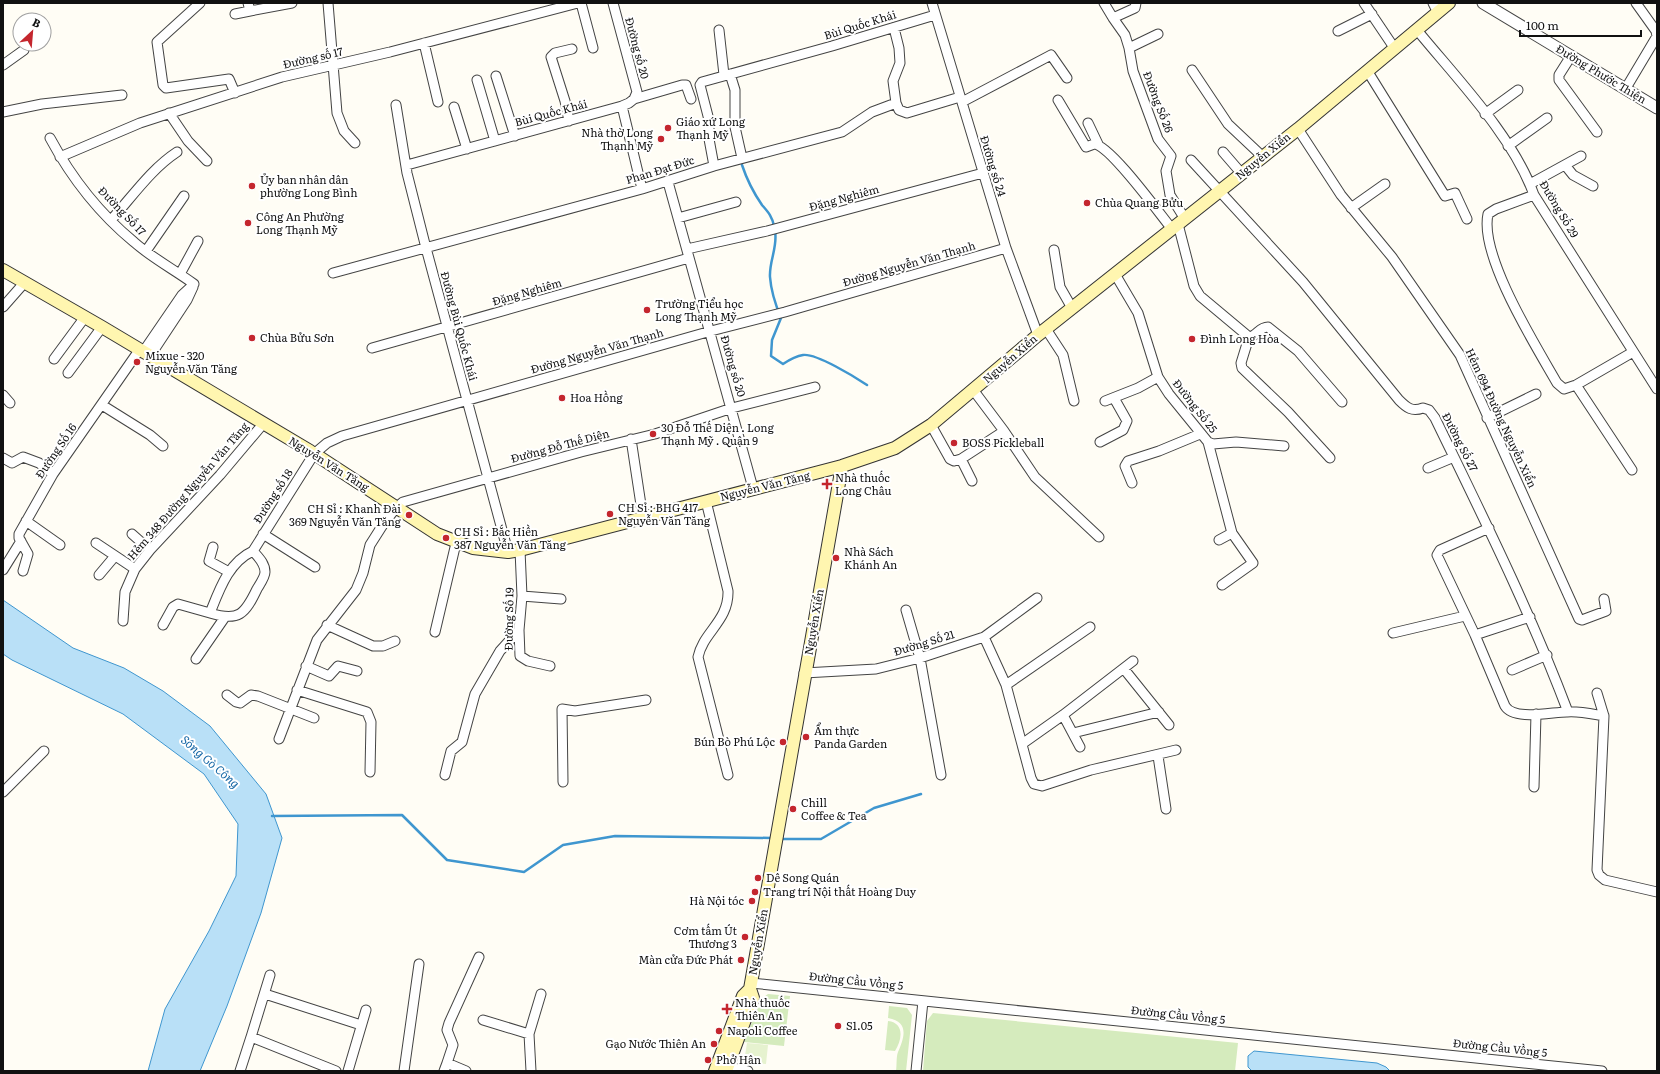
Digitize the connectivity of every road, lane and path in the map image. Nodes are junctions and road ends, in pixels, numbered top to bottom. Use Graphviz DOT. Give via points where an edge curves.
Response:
graph roads {
  1 [pos="200,3"];
  2 [pos="292,3"];
  3 [pos="328,3"];
  4 [pos="578,3"];
  5 [pos="581,3"];
  6 [pos="613,3"];
  7 [pos="932,3"];
  8 [pos="1104,3"];
  9 [pos="1136,3"];
  10 [pos="1364,3"];
  11 [pos="1449,3"];
  12 [pos="1484,3"];
  13 [pos="1636,3"];
  14 [pos="249,7"];
  15 [pos="1435,8"];
  16 [pos="235,14"];
  17 [pos="1372,14"];
  18 [pos="935,15"];
  19 [pos="1112,18"];
  20 [pos="894,28"];
  21 [pos="719,30"];
  22 [pos="1417,30"];
  23 [pos="1338,31"];
  24 [pos="1158,34"];
  25 [pos="1657,36"];
  26 [pos="424,43"];
  27 [pos="593,48"];
  28 [pos="1129,48"];
  29 [pos="572,49"];
  30 [pos="1395,49"];
  31 [pos="21,52"];
  32 [pos="1571,56"];
  33 [pos="3,65"];
  34 [pos="334,65"];
  35 [pos="1192,70"];
  36 [pos="1368,72"];
  37 [pos="727,75"];
  38 [pos="496,76"];
  39 [pos="1067,78"];
  40 [pos="477,80"];
  41 [pos="1626,88"];
  42 [pos="1518,90"];
  43 [pos="235,93"];
  44 [pos="122,95"];
  45 [pos="691,98"];
  46 [pos="634,99"];
  47 [pos="961,100"];
  48 [pos="1058,100"];
  49 [pos="438,102"];
  50 [pos="896,104"];
  51 [pos="396,105"];
  52 [pos="622,106"];
  53 [pos="454,107"];
  54 [pos="1657,108"];
  55 [pos="3,112"];
  56 [pos="169,113"];
  57 [pos="1485,114"];
  58 [pos="1547,118"];
  59 [pos="569,121"];
  60 [pos="1088,123"];
  61 [pos="1298,129"];
  62 [pos="1597,132"];
  63 [pos="515,136"];
  64 [pos="50,138"];
  65 [pos="495,141"];
  66 [pos="355,144"];
  67 [pos="1098,144"];
  68 [pos="1508,146"];
  69 [pos="467,149"];
  70 [pos="177,152"];
  71 [pos="1223,152"];
  72 [pos="1581,156"];
  73 [pos="60,157"];
  74 [pos="1263,157"];
  75 [pos="742,158"];
  76 [pos="1191,160"];
  77 [pos="207,161"];
  78 [pos="406,165"];
  79 [pos="1565,165"];
  80 [pos="714,166"];
  81 [pos="983,172"];
  82 [pos="1242,174"];
  83 [pos="668,182"];
  84 [pos="1385,184"];
  85 [pos="1530,184"];
  86 [pos="1593,186"];
  87 [pos="642,190"];
  88 [pos="1219,192"];
  89 [pos="1534,195"];
  90 [pos="184,196"];
  91 [pos="736,202"];
  92 [pos="1351,208"];
  93 [pos="678,218"];
  94 [pos="1468,218"];
  95 [pos="111,220"];
  96 [pos="1178,224"];
  97 [pos="198,241"];
  98 [pos="426,248"];
  99 [pos="1006,248"];
  100 [pos="1054,250"];
  101 [pos="146,251"];
  102 [pos="688,254"];
  103 [pos="3,270"];
  104 [pos="333,273"];
  105 [pos="180,274"];
  106 [pos="1115,274"];
  107 [pos="25,282"];
  108 [pos="3,307"];
  109 [pos="1072,308"];
  110 [pos="85,317"];
  111 [pos="102,327"];
  112 [pos="447,328"];
  113 [pos="711,331"];
  114 [pos="1042,332"];
  115 [pos="1249,338"];
  116 [pos="372,348"];
  117 [pos="144,352"];
  118 [pos="1633,352"];
  119 [pos="54,359"];
  120 [pos="68,373"];
  121 [pos="1158,377"];
  122 [pos="1576,385"];
  123 [pos="815,387"];
  124 [pos="1657,389"];
  125 [pos="974,391"];
  126 [pos="1536,394"];
  127 [pos="3,395"];
  128 [pos="1114,398"];
  129 [pos="466,401"];
  130 [pos="1074,401"];
  131 [pos="1105,401"];
  132 [pos="10,402"];
  133 [pos="1342,402"];
  134 [pos="102,405"];
  135 [pos="732,408"];
  136 [pos="1487,418"];
  137 [pos="263,424"];
  138 [pos="931,425"];
  139 [pos="1004,430"];
  140 [pos="1200,434"];
  141 [pos="632,439"];
  142 [pos="1100,442"];
  143 [pos="1208,442"];
  144 [pos="164,446"];
  145 [pos="1284,446"];
  146 [pos="314,454"];
  147 [pos="1454,457"];
  148 [pos="3,458"];
  149 [pos="1330,458"];
  150 [pos="961,459"];
  151 [pos="842,466"];
  152 [pos="1428,468"];
  153 [pos="1632,470"];
  154 [pos="53,474"];
  155 [pos="488,478"];
  156 [pos="972,481"];
  157 [pos="1132,483"];
  158 [pos="753,488"];
  159 [pos="706,501"];
  160 [pos="396,508"];
  161 [pos="643,518"];
  162 [pos="26,521"];
  163 [pos="1489,528"];
  164 [pos="1232,533"];
  165 [pos="132,534"];
  166 [pos="263,534"];
  167 [pos="1099,537"];
  168 [pos="1219,540"];
  169 [pos="21,541"];
  170 [pos="96,543"];
  171 [pos="456,543"];
  172 [pos="60,545"];
  173 [pos="213,547"];
  174 [pos="150,550"];
  175 [pos="520,550"];
  176 [pos="253,551"];
  177 [pos="508,552"];
  178 [pos="115,556"];
  179 [pos="315,568"];
  180 [pos="135,569"];
  181 [pos="3,570"];
  182 [pos="23,571"];
  183 [pos="229,572"];
  184 [pos="99,575"];
  185 [pos="1222,585"];
  186 [pos="522,596"];
  187 [pos="1037,598"];
  188 [pos="561,599"];
  189 [pos="1604,599"];
  190 [pos="906,610"];
  191 [pos="210,613"];
  192 [pos="1465,616"];
  193 [pos="225,617"];
  194 [pos="1530,617"];
  195 [pos="123,621"];
  196 [pos="163,625"];
  197 [pos="327,625"];
  198 [pos="1090,627"];
  199 [pos="519,630"];
  200 [pos="435,632"];
  201 [pos="1393,632"];
  202 [pos="1475,635"];
  203 [pos="984,637"];
  204 [pos="395,642"];
  205 [pos="1547,655"];
  206 [pos="920,658"];
  207 [pos="196,659"];
  208 [pos="1133,661"];
  209 [pos="306,666"];
  210 [pos="550,666"];
  211 [pos="1124,669"];
  212 [pos="1512,670"];
  213 [pos="357,671"];
  214 [pos="804,673"];
  215 [pos="1006,685"];
  216 [pos="297,690"];
  217 [pos="1597,693"];
  218 [pos="227,695"];
  219 [pos="646,700"];
  220 [pos="290,708"];
  221 [pos="1159,712"];
  222 [pos="1568,712"];
  223 [pos="1536,714"];
  224 [pos="1063,715"];
  225 [pos="1604,716"];
  226 [pos="314,718"];
  227 [pos="1169,725"];
  228 [pos="1074,733"];
  229 [pos="279,739"];
  230 [pos="1022,744"];
  231 [pos="1080,747"];
  232 [pos="1176,750"];
  233 [pos="44,751"];
  234 [pos="1158,756"];
  235 [pos="370,772"];
  236 [pos="445,775"];
  237 [pos="728,775"];
  238 [pos="941,775"];
  239 [pos="563,782"];
  240 [pos="1534,787"];
  241 [pos="3,792"];
  242 [pos="1166,809"];
  243 [pos="1657,892"];
  244 [pos="479,957"];
  245 [pos="419,964"];
  246 [pos="270,975"];
  247 [pos="750,986"];
  248 [pos="265,994"];
  249 [pos="541,994"];
  250 [pos="923,1001"];
  251 [pos="366,1010"];
  252 [pos="484,1020"];
  253 [pos="361,1025"];
  254 [pos="529,1034"];
  255 [pos="251,1037"];
  256 [pos="445,1067"];
  257 [pos="727,1069"];
  258 [pos="240,1071"];
  259 [pos="336,1071"];
  260 [pos="348,1071"];
  261 [pos="404,1071"];
  262 [pos="466,1071"];
  263 [pos="531,1071"];
  264 [pos="715,1071"];
  265 [pos="748,1071"];
  266 [pos="916,1071"];
  267 [pos="1602,1071"];
  1 -- 43 [label="street" via="157,42 163,85 166,88 229,79"];
  2 -- 14 [label="street"];
  3 -- 34 [label="street"];
  4 -- 26 [label="street, Đường số 17"];
  5 -- 27 [label="street"];
  6 -- 46 [label="street, Đường số 20" via="637,92"];
  7 -- 18 [label="street, Đường số 24"];
  8 -- 19 [label="street, Đường Số 26"];
  9 -- 19 [label="street" via="1135,8"];
  10 -- 17 [label="street"];
  11 -- 15 [label="main road, Nguyễn Xiển"];
  12 -- 32 [label="street, Đường Phước Thiện"];
  13 -- 25 [label="street"];
  14 -- 16 [label="street"];
  15 -- 22 [label="main road, Nguyễn Xiển"];
  17 -- 23 [label="street"];
  17 -- 30 [label="street"];
  18 -- 20 [label="street, Bùi Quốc Khái"];
  18 -- 47 [label="street, Đường số 24"];
  19 -- 28 [label="street, Đường Số 26" via="1121,29"];
  20 -- 37 [label="street, Bùi Quốc Khái"];
  20 -- 50 [label="street" via="900,63 893,81"];
  21 -- 37 [label="street"];
  22 -- 30 [label="main road, Nguyễn Xiển"];
  22 -- 57 [label="street, Đường Số 29"];
  24 -- 28 [label="street"];
  25 -- 41 [label="street"];
  26 -- 34 [label="street, Đường số 17"];
  26 -- 49 [label="street"];
  28 -- 96 [label="street, Đường Số 26" via="1133,71 1158,139 1171,156 1166,170"];
  29 -- 59 [label="street" via="555,53 551,57"];
  30 -- 36 [label="main road, Nguyễn Xiển"];
  31 -- 33 [label="street"];
  32 -- 41 [label="street, Đường Phước Thiện"];
  32 -- 62 [label="street" via="1559,75 1559,80"];
  34 -- 43 [label="street, Đường số 17" via="282,77"];
  34 -- 66 [label="street" via="340,122"];
  35 -- 74 [label="street" via="1228,124"];
  36 -- 61 [label="main road, Nguyễn Xiển"];
  36 -- 94 [label="street" via="1445,196 1455,193"];
  37 -- 75 [label="street" via="735,90 735,127"];
  37 -- 80 [label="street, Bùi Quốc Khái" via="700,83"];
  38 -- 63 [label="street"];
  39 -- 47 [label="street" via="1051,55"];
  40 -- 65 [label="street"];
  41 -- 54 [label="street, Đường Phước Thiện"];
  42 -- 57 [label="street"];
  43 -- 56 [label="street, Đường số 17"];
  44 -- 55 [label="street" via="42,104"];
  45 -- 46 [label="street, Bùi Quốc Khái" via="686,85"];
  46 -- 52 [label="street, Bùi Quốc Khái"];
  47 -- 50 [label="street" via="907,113 899,110"];
  47 -- 81 [label="street, Đường số 24"];
  48 -- 67 [label="street" via="1086,147"];
  50 -- 75 [label="street, Phan Đạt Đức" via="872,112 842,132"];
  51 -- 78 [label="street, Đường Bùi Quốc Khái"];
  52 -- 59 [label="street, Bùi Quốc Khái"];
  52 -- 87 [label="street"];
  53 -- 69 [label="street"];
  56 -- 73 [label="street, Đường số 17"];
  56 -- 77 [label="street" via="188,141"];
  57 -- 68 [label="street, Đường Số 29"];
  58 -- 68 [label="street"];
  59 -- 63 [label="street, Bùi Quốc Khái"];
  60 -- 67 [label="street"];
  61 -- 74 [label="main road, Nguyễn Xiển"];
  61 -- 92 [label="street, Hẻm 694 Đường Nguyễn Xiển"];
  63 -- 65 [label="street, Bùi Quốc Khái"];
  64 -- 73 [label="street, Đường Số 17"];
  65 -- 69 [label="street, Bùi Quốc Khái"];
  67 -- 96 [label="street"];
  68 -- 85 [label="street, Đường Số 29"];
  69 -- 78 [label="street, Bùi Quốc Khái"];
  70 -- 95 [label="street" via="153,172"];
  71 -- 82 [label="street"];
  72 -- 79 [label="street"];
  73 -- 95 [label="street, Đường Số 17"];
  74 -- 82 [label="main road, Nguyễn Xiển"];
  75 -- 80 [label="street, Phan Đạt Đức"];
  76 -- 88 [label="street, Đường Số 27"];
  78 -- 98 [label="street, Đường Bùi Quốc Khái"];
  79 -- 85 [label="street"];
  79 -- 86 [label="street" via="1573,176"];
  80 -- 83 [label="street, Phan Đạt Đức"];
  81 -- 99 [label="street, Đường số 24"];
  81 -- 102 [label="street, Đặng Nghiêm"];
  82 -- 88 [label="main road, Nguyễn Xiển"];
  83 -- 87 [label="street, Phan Đạt Đức"];
  83 -- 93 [label="street, Đường số 20"];
  84 -- 92 [label="street"];
  85 -- 89 [label="street, Đường Số 29"];
  87 -- 98 [label="street, Phan Đạt Đức"];
  88 -- 96 [label="main road, Nguyễn Xiển"];
  88 -- 147 [label="street, Đường Số 27" via="1303,282 1399,400 1411,410 1429,410"];
  89 -- 118 [label="street, Đường Số 29"];
  89 -- 122 [label="street" via="1488,214 1486,226 1489,242 1524,326 1557,383 1564,389"];
  90 -- 101 [label="street"];
  91 -- 93 [label="street"];
  92 -- 136 [label="street, Hẻm 694 Đường Nguyễn Xiển" via="1392,257 1460,355"];
  93 -- 102 [label="street, Đường số 20"];
  95 -- 101 [label="street, Đường Số 17"];
  96 -- 106 [label="main road, Nguyễn Xiển"];
  96 -- 115 [label="street" via="1194,286 1200,296"];
  97 -- 105 [label="street"];
  98 -- 104 [label="street, Phan Đạt Đức"];
  98 -- 112 [label="street, Đường Bùi Quốc Khái"];
  99 -- 113 [label="street, Đường Nguyễn Văn Thạnh"];
  99 -- 114 [label="street, Đường số 24"];
  100 -- 109 [label="street" via="1060,287"];
  101 -- 105 [label="street, Đường Số 17"];
  102 -- 112 [label="street, Đặng Nghiêm"];
  102 -- 113 [label="street, Đường số 20"];
  103 -- 107 [label="main road, Nguyễn Văn Tăng"];
  105 -- 117 [label="street, Đường Số 17" via="194,284 188,300"];
  106 -- 109 [label="main road, Nguyễn Xiển"];
  106 -- 121 [label="street, Đường Số 25" via="1138,313"];
  107 -- 108 [label="street"];
  107 -- 110 [label="main road, Nguyễn Văn Tăng"];
  109 -- 114 [label="main road, Nguyễn Xiển"];
  110 -- 111 [label="main road, Nguyễn Văn Tăng"];
  110 -- 119 [label="street"];
  111 -- 117 [label="main road, Nguyễn Văn Tăng"];
  111 -- 120 [label="street"];
  112 -- 116 [label="street, Đặng Nghiêm"];
  112 -- 129 [label="street, Đường Bùi Quốc Khái"];
  113 -- 129 [label="street, Đường Nguyễn Văn Thạnh"];
  113 -- 135 [label="street, Đường số 20"];
  114 -- 125 [label="main road, Nguyễn Xiển"];
  114 -- 130 [label="street, Đường số 24" via="1063,355"];
  115 -- 133 [label="street" via="1268,327 1298,351"];
  115 -- 149 [label="street" via="1242,368 1288,412"];
  117 -- 134 [label="street, Đường Số 16"];
  117 -- 137 [label="main road, Nguyễn Văn Tăng"];
  118 -- 122 [label="street"];
  118 -- 124 [label="street, Đường Số 29"];
  121 -- 128 [label="street"];
  121 -- 140 [label="street, Đường Số 25"];
  122 -- 153 [label="street"];
  123 -- 135 [label="street, Đường Đỗ Thế Diện"];
  125 -- 138 [label="main road, Nguyễn Xiển"];
  125 -- 139 [label="street"];
  126 -- 136 [label="street"];
  127 -- 132 [label="street"];
  128 -- 131 [label="street"];
  128 -- 142 [label="street" via="1127,421 1123,430"];
  129 -- 146 [label="street, Đường Nguyễn Văn Thạnh" via="342,436 327,443"];
  129 -- 155 [label="street, Đường Bùi Quốc Khái"];
  134 -- 144 [label="street" via="150,434"];
  134 -- 154 [label="street, Đường Số 16"];
  135 -- 141 [label="street, Đường Đỗ Thế Diện" via="655,434"];
  135 -- 158 [label="street, Đường số 20"];
  136 -- 189 [label="street, Hẻm 694 Đường Nguyễn Xiển" via="1580,619 1604,612"];
  137 -- 146 [label="main road, Nguyễn Văn Tăng"];
  137 -- 174 [label="street, Hẻm 348 Đường Nguyễn Văn Tăng" via="220,475"];
  138 -- 150 [label="street" via="950,459"];
  138 -- 151 [label="main road, Nguyễn Xiển" via="895,448"];
  139 -- 150 [label="street"];
  139 -- 167 [label="street" via="1035,477"];
  140 -- 143 [label="street, Đường Số 25"];
  140 -- 157 [label="street" via="1128,461 1125,466"];
  141 -- 155 [label="street, Đường Đỗ Thế Diện"];
  141 -- 161 [label="street"];
  143 -- 145 [label="street"];
  143 -- 164 [label="street, Đường Số 25"];
  146 -- 160 [label="main road, Nguyễn Văn Tăng"];
  146 -- 166 [label="street, Đường số 18"];
  147 -- 152 [label="street"];
  147 -- 163 [label="street, Đường Số 27"];
  148 -- 154 [label="street" via="12,463 23,457 28,458"];
  150 -- 156 [label="street"];
  151 -- 158 [label="main road, Nguyễn Văn Tăng"];
  151 -- 214 [label="main road, Nguyễn Xiển"];
  154 -- 162 [label="street, Đường Số 16"];
  155 -- 160 [label="street, Đường Đỗ Thế Diện" via="412,498"];
  155 -- 177 [label="street, Đường Bùi Quốc Khái"];
  158 -- 159 [label="main road, Nguyễn Văn Tăng"];
  159 -- 161 [label="main road, Nguyễn Văn Tăng"];
  159 -- 237 [label="street" via="728,600 718,624 700,648 698,657"];
  160 -- 171 [label="main road, Nguyễn Văn Tăng"];
  160 -- 197 [label="street" via="370,545 356,590 348,603"];
  161 -- 175 [label="main road, Nguyễn Văn Tăng"];
  162 -- 169 [label="street, Đường Số 16" via="19,534"];
  162 -- 172 [label="street"];
  163 -- 192 [label="street" via="1440,550 1437,555"];
  163 -- 194 [label="street, Đường Số 27"];
  164 -- 168 [label="street"];
  164 -- 185 [label="street, Đường Số 25" via="1253,563"];
  165 -- 174 [label="street"];
  166 -- 176 [label="street, Đường số 18"];
  166 -- 179 [label="street"];
  169 -- 181 [label="street"];
  169 -- 182 [label="street, Đường Số 16" via="28,554"];
  170 -- 178 [label="street"];
  171 -- 177 [label="main road, Nguyễn Văn Tăng" via="473,548"];
  171 -- 200 [label="street"];
  173 -- 183 [label="street" via="209,561"];
  174 -- 180 [label="street, Hẻm 348 Đường Nguyễn Văn Tăng"];
  175 -- 177 [label="main road, Nguyễn Văn Tăng"];
  175 -- 186 [label="street, Đường Số 19"];
  176 -- 183 [label="street, Đường số 18" via="241,556"];
  176 -- 193 [label="street" via="264,563 266,573 247,608 240,614"];
  178 -- 180 [label="street"];
  178 -- 184 [label="street"];
  180 -- 195 [label="street, Hẻm 348 Đường Nguyễn Văn Tăng" via="125,592"];
  183 -- 191 [label="street, Đường số 18"];
  186 -- 188 [label="street"];
  186 -- 199 [label="street, Đường Số 19"];
  187 -- 203 [label="street, Đường Số 21"];
  190 -- 206 [label="street"];
  191 -- 193 [label="street"];
  191 -- 196 [label="street" via="178,604 173,607"];
  192 -- 201 [label="street"];
  192 -- 202 [label="street"];
  193 -- 207 [label="street"];
  194 -- 202 [label="street"];
  194 -- 205 [label="street, Đường Số 27"];
  197 -- 204 [label="street" via="373,646"];
  197 -- 209 [label="street" via="317,640"];
  198 -- 215 [label="street"];
  199 -- 210 [label="street, Đường Số 19" via="520,656 528,661"];
  199 -- 236 [label="street" via="500,651 476,694 462,742 451,751"];
  202 -- 223 [label="street" via="1507,710"];
  203 -- 206 [label="street, Đường Số 21"];
  203 -- 215 [label="street"];
  205 -- 212 [label="street"];
  205 -- 222 [label="street, Đường Số 27"];
  206 -- 214 [label="street, Đường Số 21" via="876,669"];
  206 -- 238 [label="street"];
  208 -- 211 [label="street"];
  209 -- 213 [label="street" via="329,676 338,666"];
  209 -- 216 [label="street"];
  211 -- 221 [label="street"];
  211 -- 224 [label="street"];
  214 -- 247 [label="main road, Nguyễn Xiển" via="780,824"];
  215 -- 230 [label="street"];
  216 -- 220 [label="street"];
  216 -- 235 [label="street" via="368,712 371,722"];
  217 -- 225 [label="street"];
  218 -- 220 [label="street" via="240,703 251,695 258,696"];
  219 -- 239 [label="street" via="575,711 562,708"];
  220 -- 226 [label="street"];
  220 -- 229 [label="street"];
  221 -- 227 [label="street"];
  221 -- 228 [label="street"];
  222 -- 223 [label="street"];
  222 -- 225 [label="street"];
  223 -- 240 [label="street"];
  224 -- 228 [label="street"];
  224 -- 230 [label="street"];
  225 -- 243 [label="street" via="1598,875 1605,880"];
  228 -- 231 [label="street"];
  230 -- 234 [label="street" via="1031,778 1034,784 1042,786 1091,770"];
  232 -- 234 [label="street"];
  233 -- 241 [label="street"];
  234 -- 242 [label="street"];
  244 -- 256 [label="street" via="449,1023 447,1030 454,1045"];
  245 -- 261 [label="street"];
  246 -- 248 [label="street"];
  247 -- 250 [label="street, Đường Cầu Vồng 5"];
  247 -- 257 [label="main road, Nguyễn Xiển" via="753,998"];
  247 -- 264 [label="main road, Nguyễn Xiển" via="743,996"];
  248 -- 253 [label="street"];
  248 -- 255 [label="street"];
  249 -- 254 [label="street"];
  250 -- 266 [label="street"];
  250 -- 267 [label="street, Đường Cầu Vồng 5"];
  251 -- 253 [label="street"];
  252 -- 254 [label="street"];
  253 -- 260 [label="street"];
  254 -- 263 [label="street"];
  255 -- 258 [label="street"];
  255 -- 259 [label="street"];
  256 -- 262 [label="street"];
  257 -- 265 [label="street"];
}
